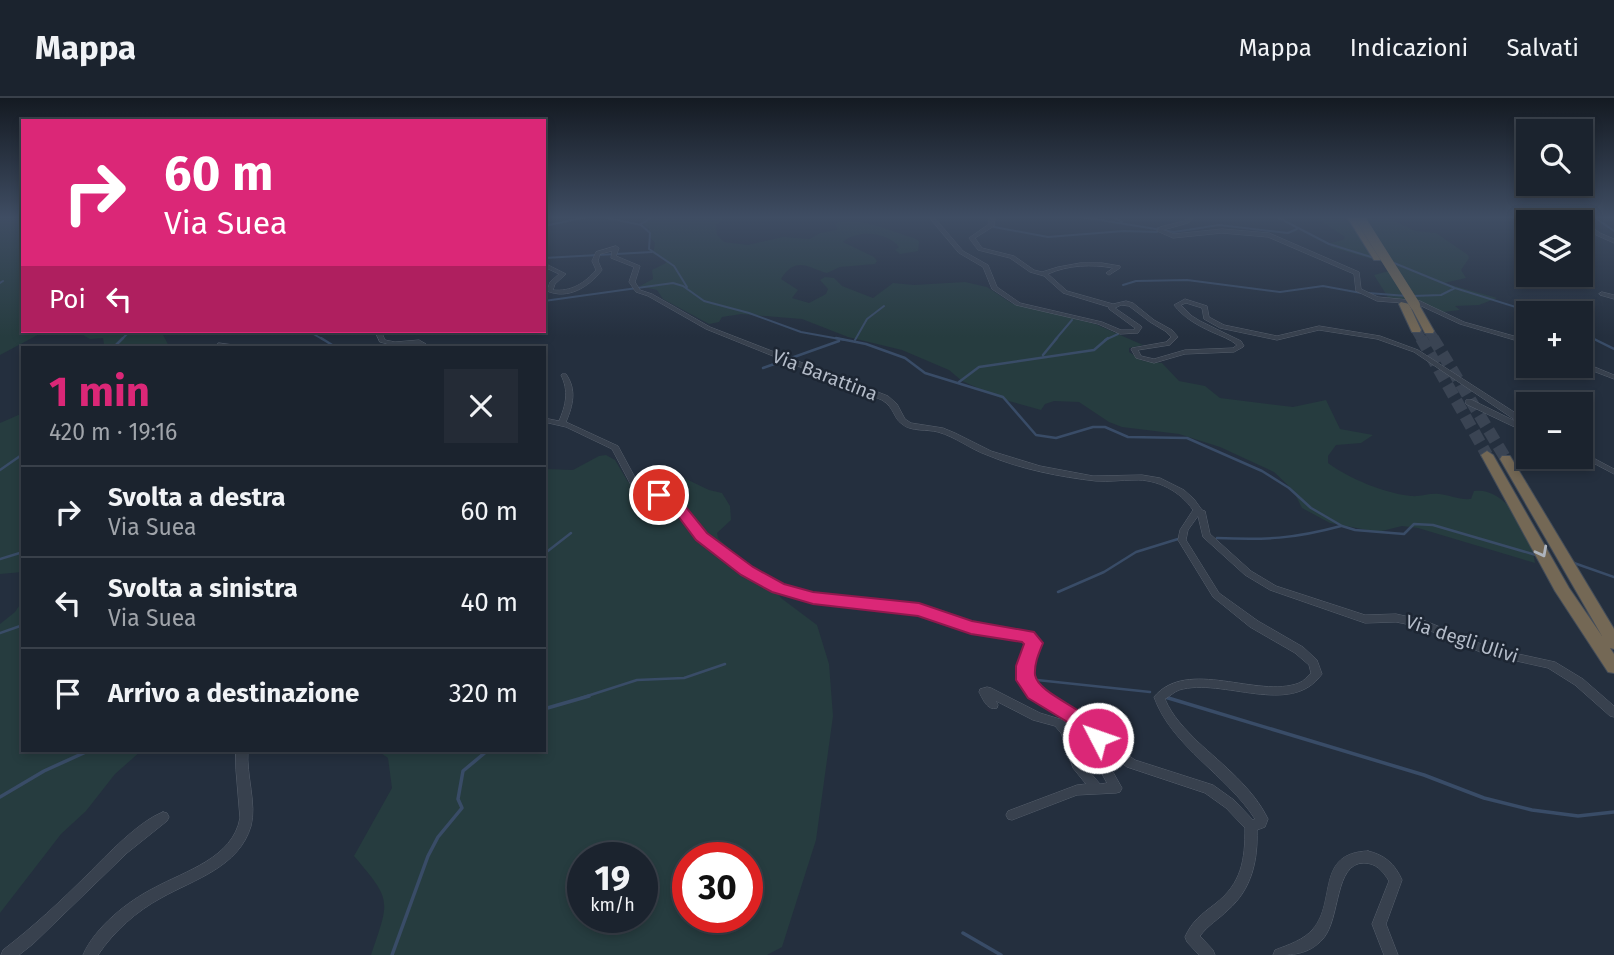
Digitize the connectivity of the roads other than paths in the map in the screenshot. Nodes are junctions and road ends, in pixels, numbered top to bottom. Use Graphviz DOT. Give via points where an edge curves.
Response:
graph roads {
  1 [pos="596,257"];
  2 [pos="613,257"];
  3 [pos="971,257"];
  4 [pos="1012,257"];
  5 [pos="1321,257"];
  6 [pos="1379,257"];
  7 [pos="546,270"];
  8 [pos="1109,273"];
  9 [pos="1043,275"];
  10 [pos="1602,294"];
  11 [pos="1614,297"];
  12 [pos="1409,305"];
  13 [pos="1113,306"];
  14 [pos="1142,310"];
  15 [pos="1157,319"];
  16 [pos="1416,330"];
  17 [pos="1429,331"];
  18 [pos="379,333"];
  19 [pos="1516,338"];
  20 [pos="422,346"];
  21 [pos="1593,368"];
  22 [pos="564,375"];
  23 [pos="1614,377"];
  24 [pos="1469,402"];
  25 [pos="1516,418"];
  26 [pos="546,420"];
  27 [pos="1516,422"];
  28 [pos="559,423"];
  29 [pos="546,426"];
  30 [pos="1487,456"];
  31 [pos="1506,459"];
  32 [pos="1593,460"];
  33 [pos="1614,472"];
  34 [pos="1199,512"];
  35 [pos="1614,643"];
  36 [pos="1614,667"];
  37 [pos="993,705"];
  38 [pos="1614,713"];
  39 [pos="1098,738"];
  40 [pos="242,752"];
  41 [pos="1097,789"];
  42 [pos="1012,814"];
  43 [pos="163,817"];
  44 [pos="1251,826"];
  45 [pos="8,955"];
  46 [pos="90,955"];
  47 [pos="1208,955"];
  48 [pos="1280,955"];
  49 [pos="1391,955"];
  1 -- 7 [label="street, Via Barattina" via="599,270 594,276 560,293 548,288 563,274"];
  2 -- 34 [label="street, Via Barattina" via="638,268 632,282 638,291 708,328 885,398 894,403 909,426 938,429 991,454 1066,473 1096,479 1146,477 1183,494"];
  3 -- 13 [label="street" via="986,266 994,288 1018,304 1120,332 1136,332 1139,327 1111,309"];
  4 -- 9 [label="street"];
  5 -- 19 [label="street" via="1357,273 1358,290 1367,296 1418,302 1462,323"];
  6 -- 12 [label="highway"];
  8 -- 9 [label="street" via="1118,267 1075,266"];
  9 -- 13 [label="street" via="1065,292"];
  10 -- 11 [label="street"];
  12 -- 16 [label="highway"];
  12 -- 17 [label="highway"];
  13 -- 14 [label="street" via="1126,304"];
  14 -- 15 [label="street"];
  14 -- 25 [label="street" via="1175,337 1168,344 1134,349 1145,360 1240,349 1239,342 1196,321 1177,305 1195,302 1205,307 1206,318 1215,325 1262,335 1286,338 1319,328 1361,332 1395,343 1437,364"];
  18 -- 20 [label="street" via="382,341 419,342"];
  21 -- 23 [label="street"];
  22 -- 28 [label="street" via="570,404"];
  24 -- 27 [label="street"];
  26 -- 28 [label="street"];
  28 -- 29 [label="street"];
  28 -- 39 [label="street" via="615,448 635,485 672,499 701,537 778,588 813,598 919,610 971,627 1027,636 1034,643 1026,680 1035,692 1081,720"];
  30 -- 36 [label="highway, one-way" via="1563,592"];
  31 -- 35 [label="highway"];
  32 -- 33 [label="street"];
  34 -- 38 [label="street, Via degli Ulivi" via="1206,535 1248,573 1273,588 1365,619 1396,618 1423,624 1489,651 1551,666 1579,682"];
  34 -- 44 [label="street" via="1194,513 1182,540 1216,595 1299,650 1317,674 1301,687 1281,690 1197,683 1166,689 1159,697 1171,720 1257,808 1261,823"];
  37 -- 41 [label="street" via="984,692 1059,723 1077,765"];
  39 -- 41 [label="street" via="1094,749 1116,788"];
  39 -- 44 [label="street" via="1131,764 1209,789"];
  40 -- 46 [label="street" via="247,816 235,844 208,869 142,903 110,930"];
  41 -- 42 [label="street" via="1077,790"];
  43 -- 45 [label="street" via="127,844"];
  44 -- 47 [label="street" via="1251,861 1243,881 1226,904 1194,930 1192,937"];
  48 -- 49 [label="street" via="1305,945 1320,932 1343,861 1354,856 1372,857 1391,870 1396,880 1379,924"];
}
